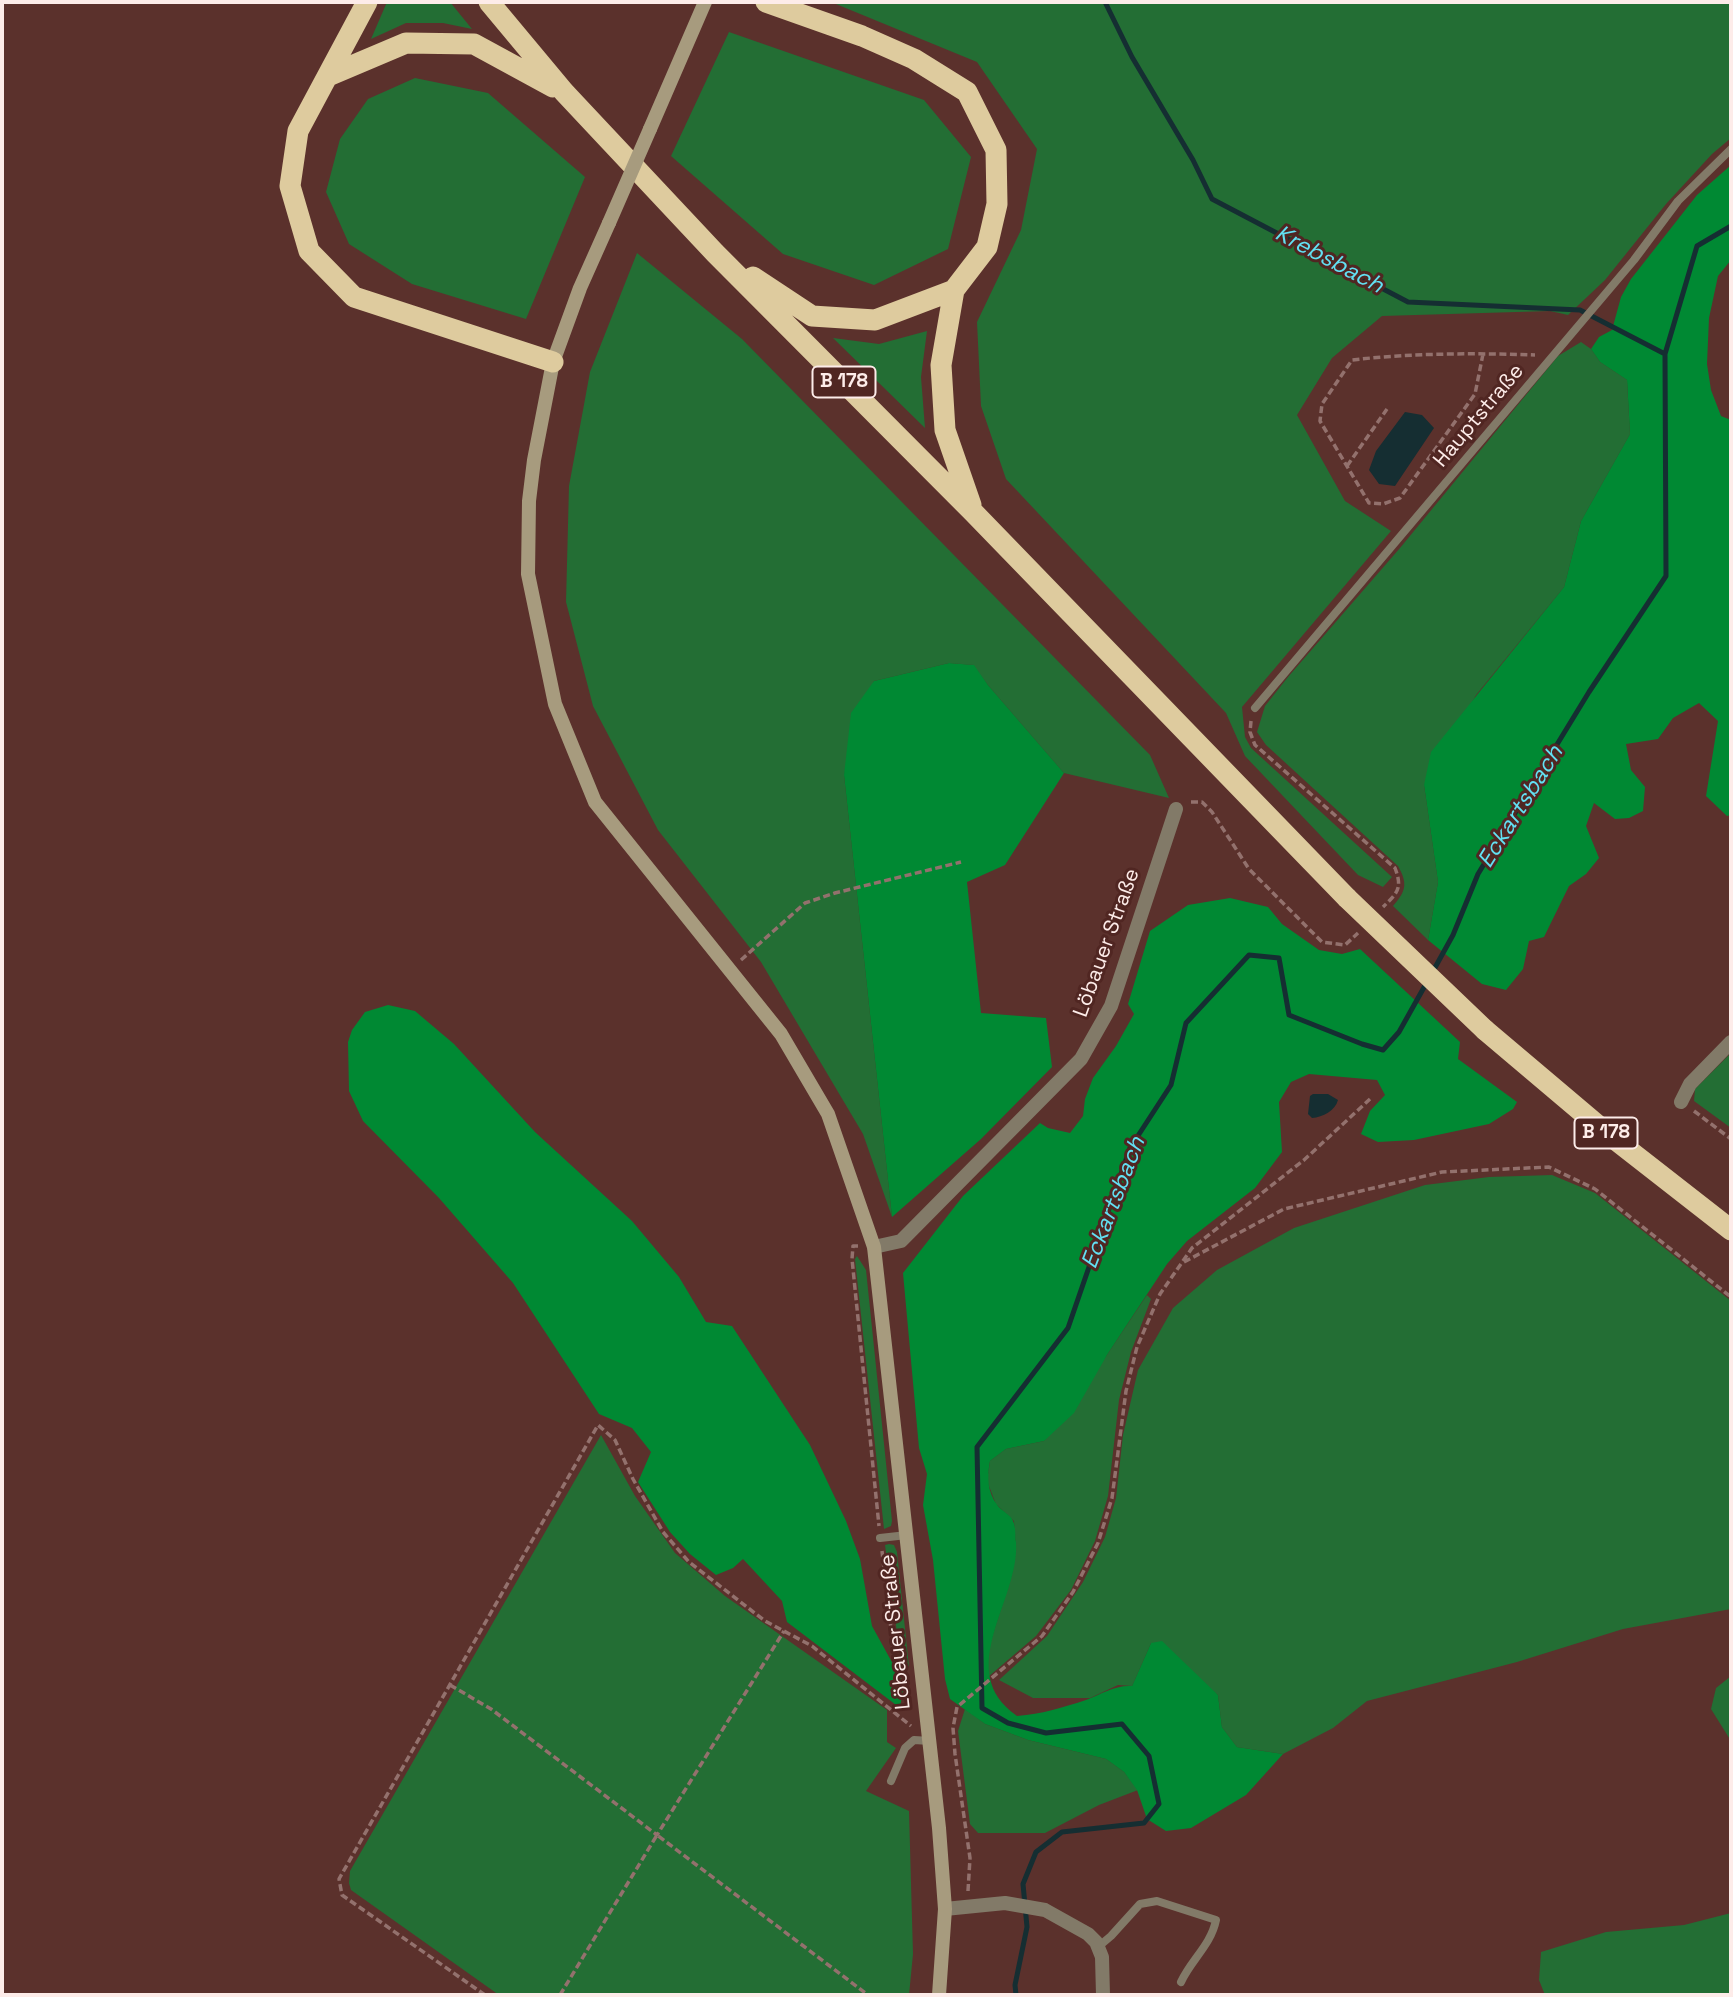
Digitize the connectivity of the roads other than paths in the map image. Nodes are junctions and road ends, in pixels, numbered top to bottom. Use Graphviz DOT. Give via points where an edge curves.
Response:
graph roads {
  1 [pos="366,2"];
  2 [pos="489,2"];
  3 [pos="705,2"];
  4 [pos="766,2"];
  5 [pos="328,76"];
  6 [pos="564,92"];
  7 [pos="1731,149"];
  8 [pos="715,253"];
  9 [pos="954,290"];
  10 [pos="553,362"];
  11 [pos="973,512"];
  12 [pos="1255,708"];
  13 [pos="1176,809"];
  14 [pos="1731,1042"];
  15 [pos="1681,1102"];
  16 [pos="1731,1230"];
  17 [pos="874,1247"];
  18 [pos="907,1535"];
  19 [pos="880,1538"];
  20 [pos="930,1741"];
  21 [pos="891,1781"];
  22 [pos="945,1909"];
  23 [pos="1098,1947"];
  24 [pos="1181,1982"];
  25 [pos="939,1995"];
  26 [pos="1103,1995"];
  1 -- 5 [label="highway"];
  2 -- 6 [label="highway, B 178"];
  3 -- 10 [label="main road, Löbauer Straße, bridge" via="580,288"];
  4 -- 9 [label="highway" via="904,54 968,92 996,150 997,204 987,247"];
  5 -- 6 [label="highway" via="406,43 474,44"];
  5 -- 10 [label="highway" via="298,131 290,186 309,251 354,297"];
  6 -- 8 [label="highway, B 178"];
  7 -- 12 [label="lane, Hauptstraße" via="1678,201 1597,304"];
  8 -- 9 [label="highway" via="812,316 875,320"];
  8 -- 11 [label="highway, B 178"];
  9 -- 11 [label="highway" via="942,365 945,430"];
  10 -- 17 [label="main road, Löbauer Straße" via="532,474 528,574 555,704 595,802 780,1034 828,1114"];
  11 -- 16 [label="highway, B 178, bridge" via="1347,898 1485,1030"];
  13 -- 17 [label="street, Löbauer Straße" via="1111,1006 1081,1059 901,1241"];
  14 -- 15 [label="street" via="1690,1084"];
  17 -- 18 [label="main road, Löbauer Straße"];
  18 -- 19 [label="lane"];
  18 -- 20 [label="main road, Löbauer Straße"];
  20 -- 21 [label="lane" via="914,1740 905,1748"];
  20 -- 22 [label="main road, Löbauer Straße"];
  22 -- 23 [label="street" via="1005,1903 1045,1910 1088,1934"];
  22 -- 25 [label="main road, Löbauer Straße"];
  23 -- 24 [label="lane" via="1132,1910 1148,1901 1216,1920 1205,1948"];
  23 -- 26 [label="street"];
}
